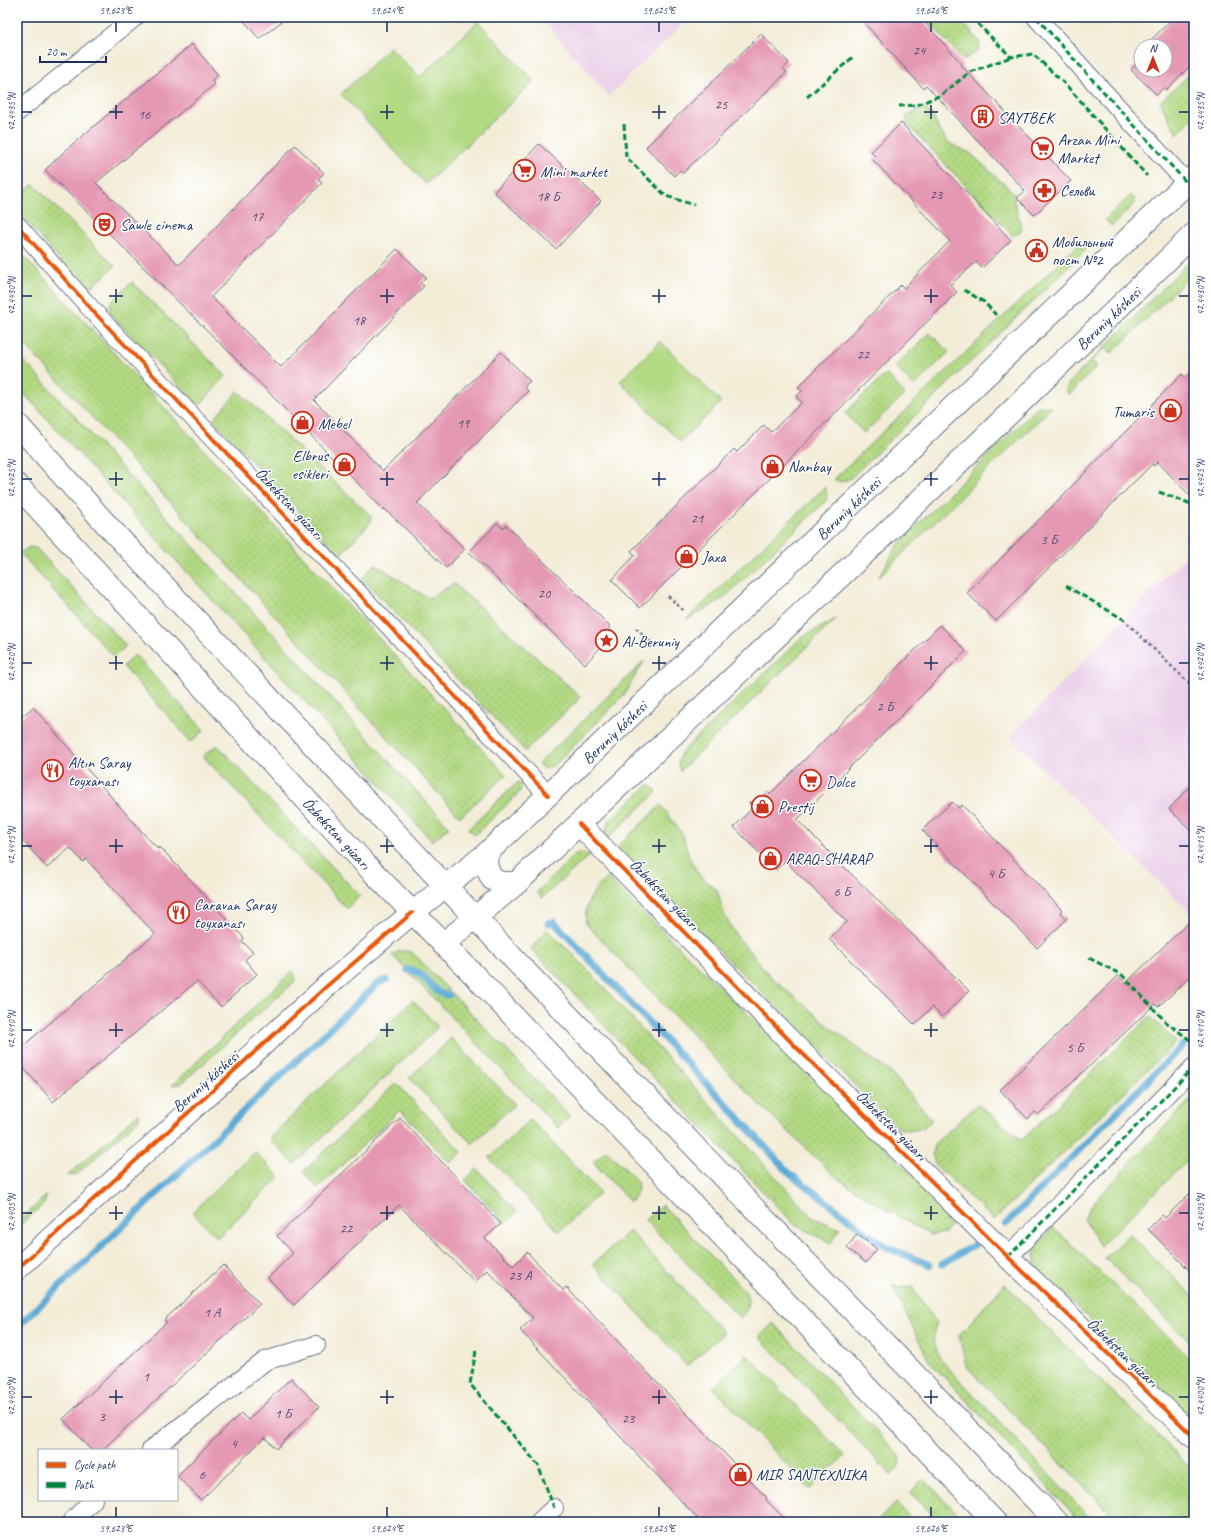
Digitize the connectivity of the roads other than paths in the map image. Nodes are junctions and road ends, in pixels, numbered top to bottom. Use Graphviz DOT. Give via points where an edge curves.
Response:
graph roads {
  1 [pos="135,17"];
  2 [pos="1036,17"];
  3 [pos="17,112"];
  4 [pos="1191,180"];
  5 [pos="17,225"];
  6 [pos="1194,234"];
  7 [pos="17,424"];
  8 [pos="17,485"];
  9 [pos="548,795"];
  10 [pos="579,824"];
  11 [pos="487,853"];
  12 [pos="517,883"];
  13 [pos="446,886"];
  14 [pos="412,913"];
  15 [pos="475,918"];
  16 [pos="443,944"];
  17 [pos="1194,1067"];
  18 [pos="1008,1257"];
  19 [pos="17,1269"];
  20 [pos="316,1346"];
  21 [pos="1194,1437"];
  22 [pos="153,1449"];
  23 [pos="92,1501"];
  24 [pos="554,1508"];
  25 [pos="71,1522"];
  26 [pos="539,1522"];
  27 [pos="995,1522"];
  28 [pos="1056,1522"];
  1 -- 3 [label="street"];
  2 -- 4 [label="street" via="1095,83"];
  4 -- 9 [label="main road, Beruniy kóshesi"];
  5 -- 9 [label="street, Ózbekstan gúzarı" via="92,310"];
  6 -- 10 [label="main road, Beruniy kóshesi"];
  7 -- 13 [label="main road" via="106,524"];
  8 -- 14 [label="main road, Ózbekstan gúzarı"];
  9 -- 11 [label="main road, Beruniy kóshesi"];
  10 -- 12 [label="main road, Beruniy kóshesi"];
  10 -- 18 [label="main road, Ózbekstan gúzarı" via="793,1044"];
  11 -- 12 [label="main road" via="486,866 492,879 501,883"];
  11 -- 13 [label="main road, Beruniy kóshesi"];
  12 -- 15 [label="main road, Beruniy kóshesi"];
  13 -- 14 [label="main road, Beruniy kóshesi"];
  13 -- 15 [label="main road"];
  14 -- 16 [label="main road, Ózbekstan gúzarı"];
  14 -- 19 [label="main road, Beruniy kóshesi" via="320,992"];
  15 -- 16 [label="main road, Beruniy kóshesi"];
  15 -- 28 [label="main road"];
  16 -- 27 [label="main road, Ózbekstan gúzarı"];
  17 -- 18 [label="street"];
  18 -- 21 [label="main road, Ózbekstan gúzarı"];
  20 -- 22 [label="street" via="265,1361"];
  23 -- 25 [label="street"];
  24 -- 26 [label="street"];
}
